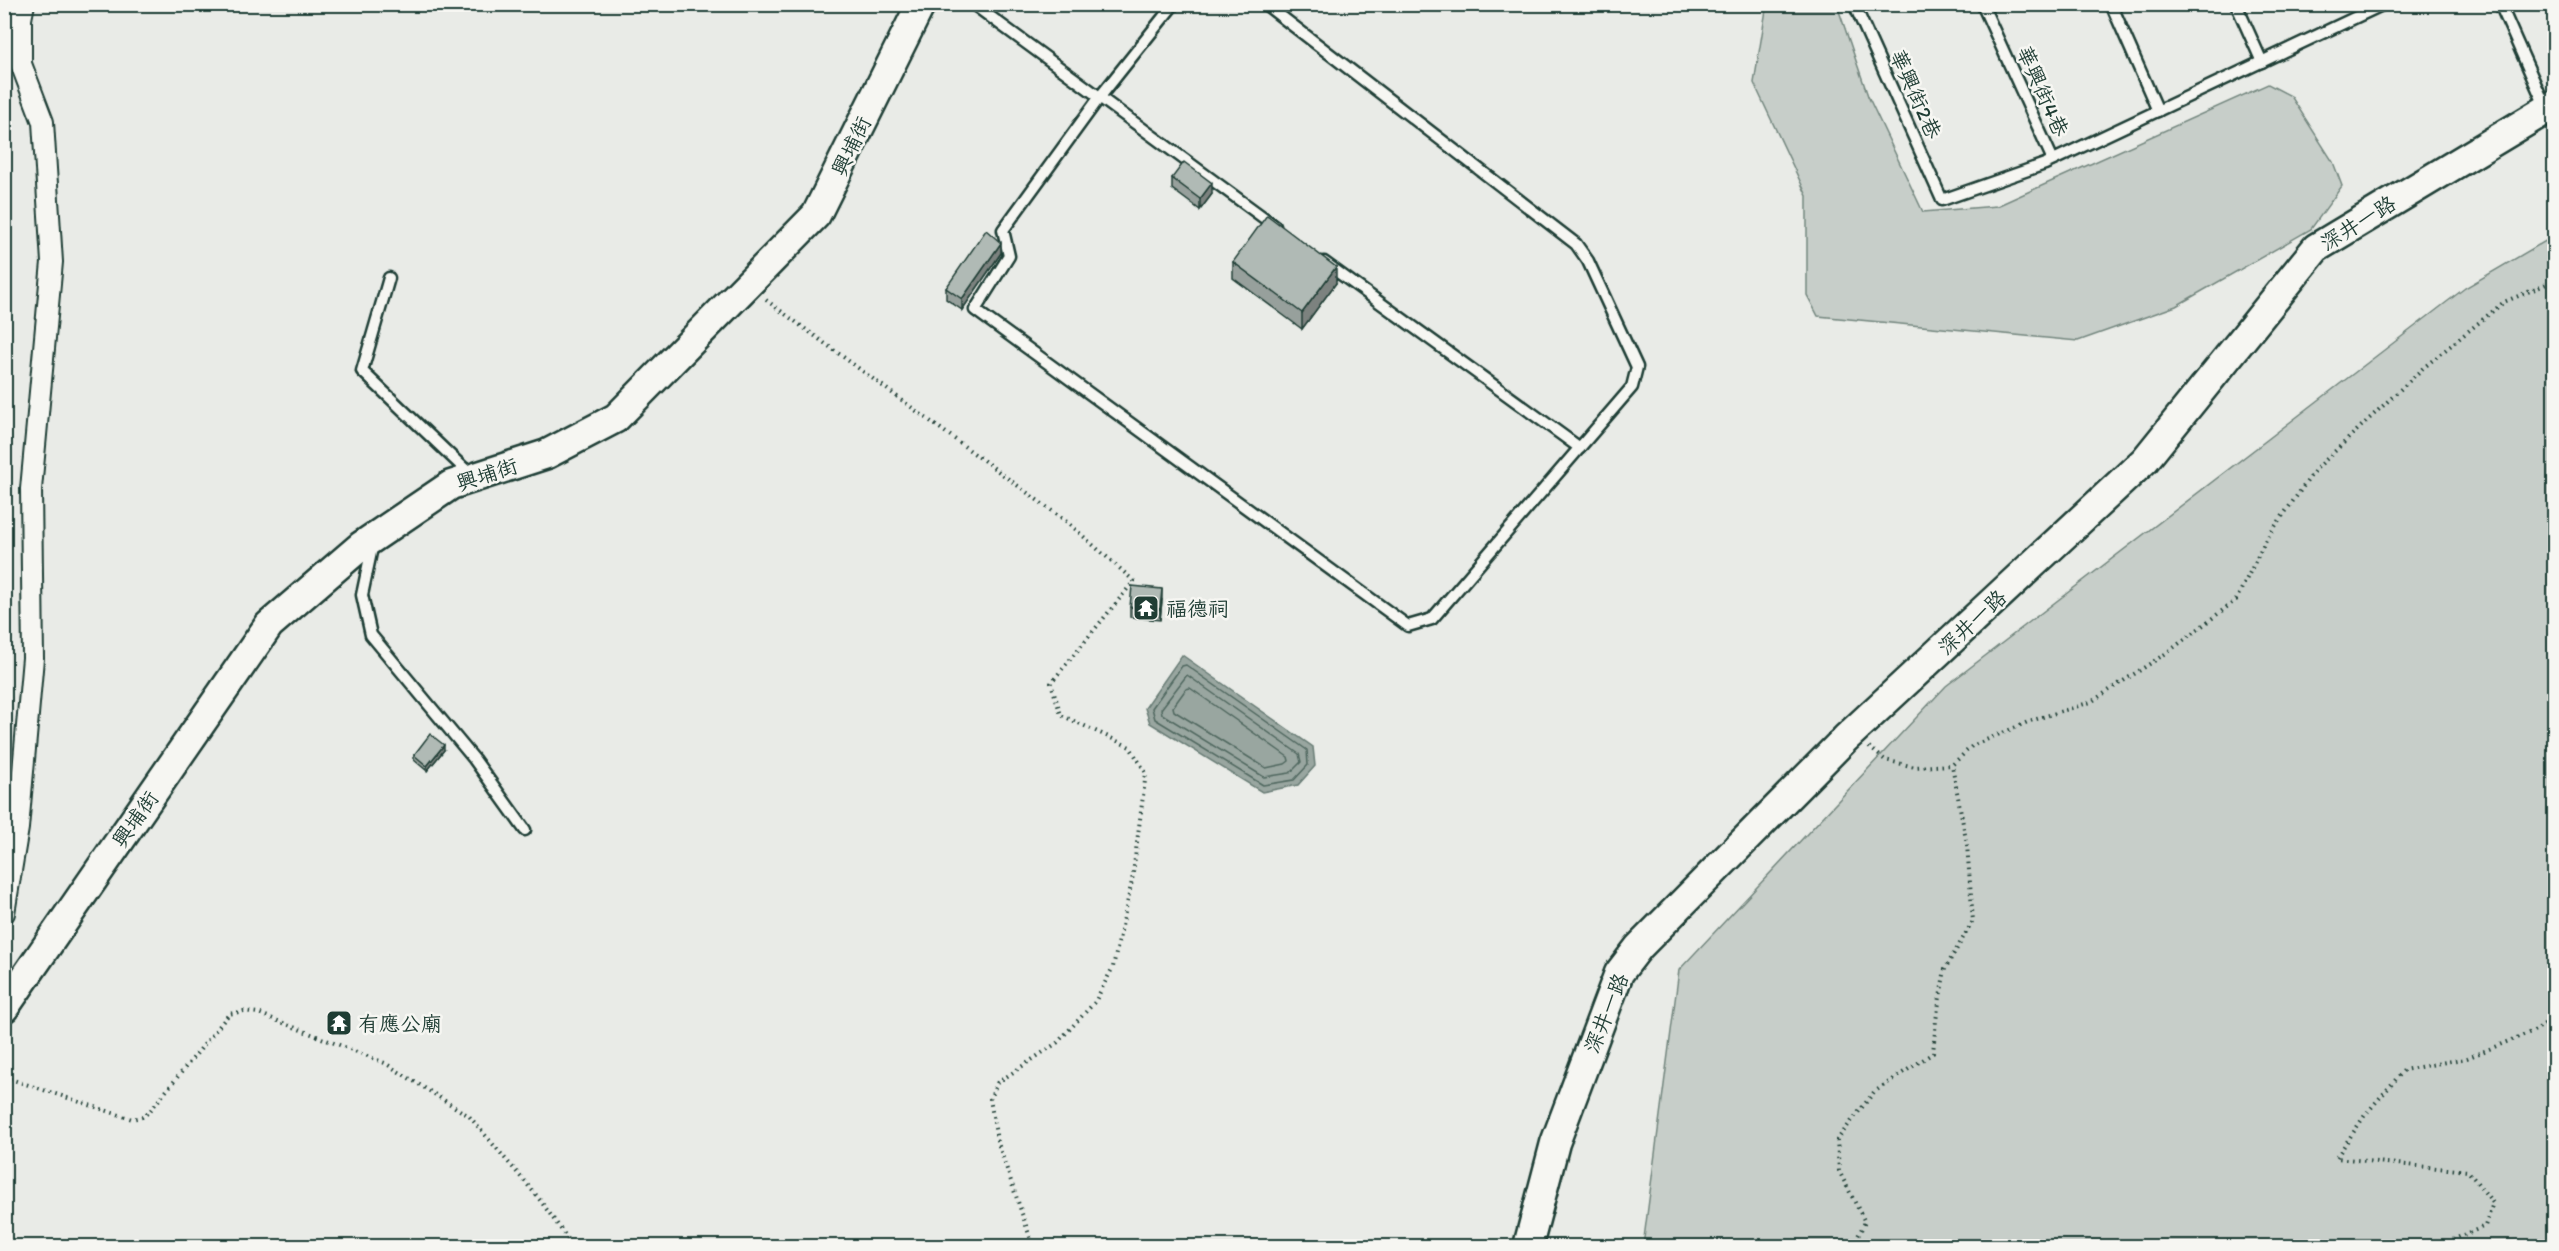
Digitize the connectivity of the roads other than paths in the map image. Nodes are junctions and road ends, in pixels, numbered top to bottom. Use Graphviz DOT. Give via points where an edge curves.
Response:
graph roads {
  1 [pos="24,4"];
  2 [pos="921,4"];
  3 [pos="973,4"];
  4 [pos="1174,4"];
  5 [pos="1265,4"];
  6 [pos="1854,4"];
  7 [pos="1982,4"];
  8 [pos="2111,4"];
  9 [pos="2236,4"];
  10 [pos="2384,4"];
  11 [pos="2500,4"];
  12 [pos="2367,8"];
  13 [pos="2262,62"];
  14 [pos="1099,98"];
  15 [pos="2551,108"];
  16 [pos="2158,111"];
  17 [pos="2053,160"];
  18 [pos="1282,231"];
  19 [pos="1311,252"];
  20 [pos="389,278"];
  21 [pos="1580,448"];
  22 [pos="473,477"];
  23 [pos="374,537"];
  24 [pos="525,830"];
  25 [pos="4,913"];
  26 [pos="4,1008"];
  27 [pos="1528,1246"];
  1 -- 25 [label="street" via="21,64 43,122 52,262 31,489 33,658 18,828"];
  2 -- 22 [label="street, 興埔街" via="816,215 616,418 547,454"];
  3 -- 14 [label="lane"];
  4 -- 14 [label="lane"];
  5 -- 21 [label="lane" via="1576,244 1588,261 1637,367 1632,387"];
  6 -- 17 [label="lane, 華興街2巷" via="1942,200"];
  7 -- 17 [label="lane, 華興街4巷"];
  8 -- 16 [label="lane"];
  9 -- 13 [label="lane"];
  10 -- 12 [label="lane"];
  11 -- 15 [label="lane"];
  12 -- 13 [label="lane"];
  13 -- 16 [label="lane"];
  14 -- 18 [label="lane"];
  14 -- 21 [label="lane" via="1003,230 1009,256 975,310 1408,626 1432,619"];
  15 -- 27 [label="street, 深井一路" via="2316,248 2145,460 1853,732 1639,947 1619,973 1555,1143"];
  16 -- 17 [label="lane"];
  19 -- 21 [label="lane"];
  20 -- 22 [label="lane" via="362,372"];
  22 -- 23 [label="street, 興埔街" via="451,484"];
  23 -- 24 [label="lane" via="362,595 371,635 474,759"];
  23 -- 26 [label="street, 興埔街" via="269,625"];
}
